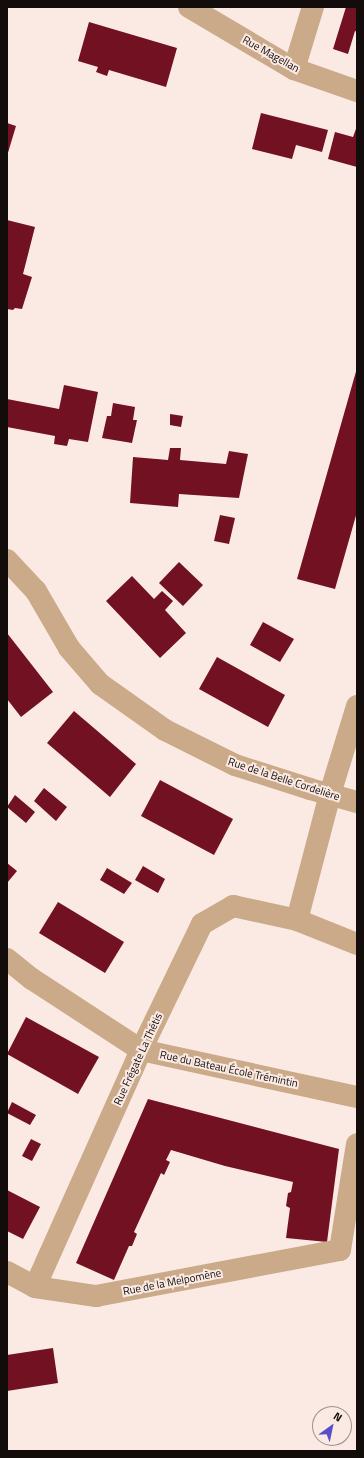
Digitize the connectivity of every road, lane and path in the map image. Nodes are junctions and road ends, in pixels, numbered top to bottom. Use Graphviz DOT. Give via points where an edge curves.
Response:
graph roads {
  1 [pos="189,7"];
  2 [pos="313,7"];
  3 [pos="294,69"];
  4 [pos="357,91"];
  5 [pos="7,560"];
  6 [pos="357,706"];
  7 [pos="330,794"];
  8 [pos="357,802"];
  9 [pos="297,920"];
  10 [pos="357,944"];
  11 [pos="7,959"];
  12 [pos="141,1050"];
  13 [pos="357,1097"];
  14 [pos="357,1144"];
  15 [pos="7,1272"];
  16 [pos="35,1287"];
  1 -- 3 [label="street, Rue Magellan"];
  2 -- 3 [label="street"];
  3 -- 4 [label="street, Rue Magellan"];
  5 -- 7 [label="street, Rue de la Belle Cordelière" via="36,591 69,648 100,684 166,730 235,765 310,790"];
  6 -- 7 [label="street"];
  7 -- 8 [label="street, Rue de la Belle Cordelière"];
  7 -- 9 [label="street"];
  9 -- 10 [label="street, Rue Frégate La Thétis"];
  9 -- 12 [label="street, Rue Frégate La Thétis" via="233,906 202,924"];
  11 -- 12 [label="street, Rue du Bateau École Trémintin" via="32,979"];
  12 -- 13 [label="street, Rue du Bateau École Trémintin"];
  12 -- 16 [label="street, Rue Frégate La Thétis"];
  14 -- 16 [label="street, Rue de la Melpomène" via="340,1250 96,1296"];
  15 -- 16 [label="street, Rue de la Melpomène"];
}
